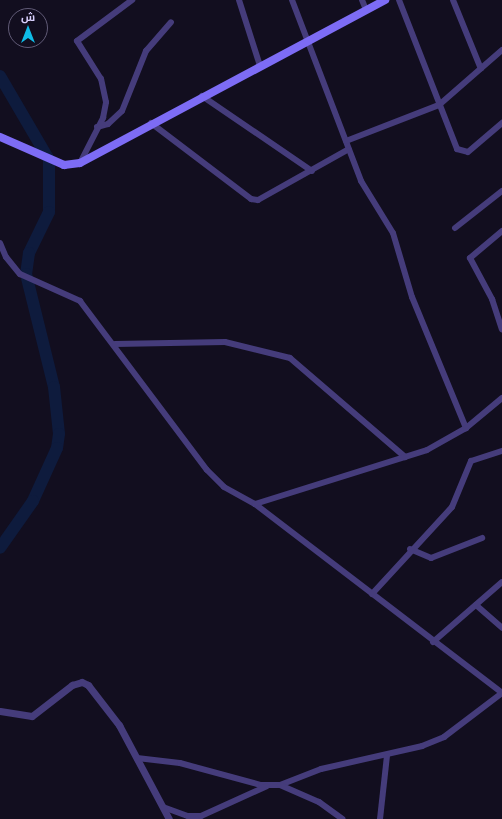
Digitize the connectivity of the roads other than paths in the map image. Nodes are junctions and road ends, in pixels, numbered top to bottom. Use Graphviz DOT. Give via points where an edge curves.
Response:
graph roads {
  1 [pos="132,0"];
  2 [pos="239,0"];
  3 [pos="292,0"];
  4 [pos="362,0"];
  5 [pos="385,0"];
  6 [pos="399,0"];
  7 [pos="453,0"];
  8 [pos="366,10"];
  9 [pos="171,22"];
  10 [pos="306,40"];
  11 [pos="502,50"];
  12 [pos="260,66"];
  13 [pos="481,69"];
  14 [pos="202,96"];
  15 [pos="439,105"];
  16 [pos="151,123"];
  17 [pos="502,123"];
  18 [pos="97,127"];
  19 [pos="0,137"];
  20 [pos="346,141"];
  21 [pos="349,149"];
  22 [pos="80,163"];
  23 [pos="312,171"];
  24 [pos="502,191"];
  25 [pos="455,228"];
  26 [pos="502,231"];
  27 [pos="0,246"];
  28 [pos="502,329"];
  29 [pos="115,344"];
  30 [pos="502,398"];
  31 [pos="466,428"];
  32 [pos="502,451"];
  33 [pos="405,457"];
  34 [pos="255,504"];
  35 [pos="482,538"];
  36 [pos="410,549"];
  37 [pos="502,582"];
  38 [pos="372,594"];
  39 [pos="476,605"];
  40 [pos="502,628"];
  41 [pos="433,642"];
  42 [pos="502,693"];
  43 [pos="0,711"];
  44 [pos="387,756"];
  45 [pos="137,758"];
  46 [pos="280,784"];
  47 [pos="270,785"];
  48 [pos="163,807"];
  49 [pos="169,819"];
  50 [pos="342,819"];
  51 [pos="380,819"];
  1 -- 18 [label="street" via="77,41 105,90 103,118"];
  2 -- 12 [label="street"];
  3 -- 10 [label="street"];
  4 -- 8 [label="street"];
  5 -- 8 [label="main road"];
  6 -- 15 [label="street"];
  7 -- 13 [label="street"];
  8 -- 10 [label="main road"];
  9 -- 18 [label="street" via="146,51 122,111 108,124"];
  10 -- 12 [label="main road"];
  10 -- 20 [label="street"];
  11 -- 13 [label="street"];
  12 -- 14 [label="main road"];
  13 -- 15 [label="street"];
  14 -- 16 [label="main road"];
  14 -- 23 [label="street"];
  15 -- 17 [label="street" via="462,153 468,152"];
  15 -- 20 [label="street"];
  16 -- 22 [label="main road"];
  16 -- 23 [label="street" via="251,199 263,200"];
  18 -- 22 [label="street"];
  19 -- 22 [label="main road" via="64,165"];
  20 -- 21 [label="street"];
  21 -- 23 [label="street"];
  21 -- 31 [label="street" via="361,181 393,233 412,297"];
  24 -- 25 [label="street"];
  26 -- 28 [label="street" via="470,258 492,299"];
  27 -- 29 [label="street" via="20,274 80,301"];
  29 -- 33 [label="street" via="225,342 285,356 312,373"];
  29 -- 34 [label="street" via="207,470 224,487"];
  30 -- 31 [label="street"];
  31 -- 33 [label="street" via="427,450"];
  32 -- 36 [label="street" via="471,461 452,507"];
  33 -- 34 [label="street"];
  34 -- 38 [label="street"];
  35 -- 36 [label="street" via="431,558"];
  36 -- 38 [label="street"];
  37 -- 39 [label="street"];
  38 -- 41 [label="street"];
  39 -- 40 [label="street"];
  39 -- 41 [label="street"];
  41 -- 42 [label="street"];
  42 -- 44 [label="street" via="444,737"];
  43 -- 45 [label="street" via="32,716 72,685 82,682 107,706"];
  44 -- 46 [label="street" via="321,769"];
  44 -- 51 [label="street"];
  45 -- 47 [label="street" via="180,763"];
  45 -- 48 [label="street"];
  46 -- 47 [label="street"];
  46 -- 50 [label="street" via="319,802"];
  47 -- 48 [label="street" via="201,816 188,816"];
  48 -- 49 [label="street"];
}
